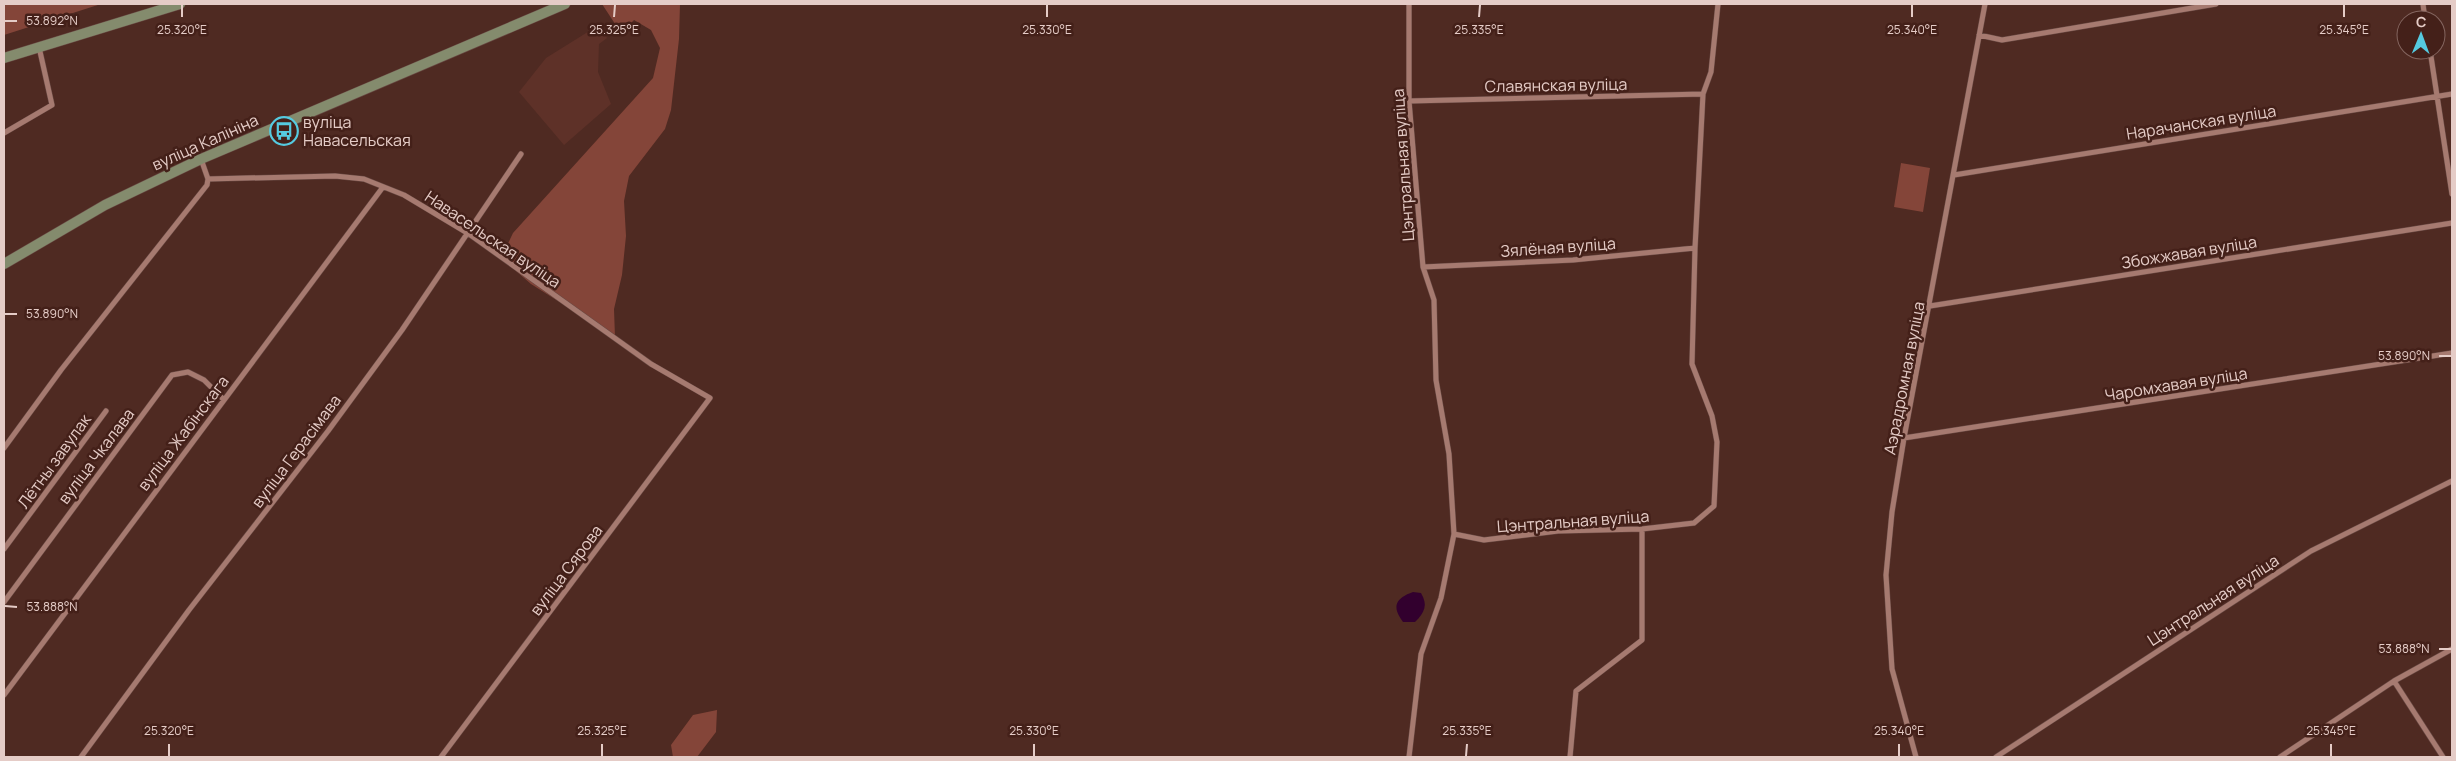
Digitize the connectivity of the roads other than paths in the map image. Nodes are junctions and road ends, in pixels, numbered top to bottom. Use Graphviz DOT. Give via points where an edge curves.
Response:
graph roads {
  1 [pos="180,4"];
  2 [pos="565,4"];
  3 [pos="1409,4"];
  4 [pos="1718,4"];
  5 [pos="1985,4"];
  6 [pos="2216,4"];
  7 [pos="1979,35"];
  8 [pos="39,47"];
  9 [pos="4,58"];
  10 [pos="2432,60"];
  11 [pos="1703,94"];
  12 [pos="2452,94"];
  13 [pos="2438,96"];
  14 [pos="1409,101"];
  15 [pos="4,133"];
  16 [pos="521,154"];
  17 [pos="201,159"];
  18 [pos="1954,175"];
  19 [pos="208,179"];
  20 [pos="383,187"];
  21 [pos="2452,194"];
  22 [pos="2452,223"];
  23 [pos="468,234"];
  24 [pos="1695,248"];
  25 [pos="4,264"];
  26 [pos="1423,267"];
  27 [pos="1930,306"];
  28 [pos="2452,353"];
  29 [pos="710,398"];
  30 [pos="224,400"];
  31 [pos="106,411"];
  32 [pos="1904,438"];
  33 [pos="4,448"];
  34 [pos="2452,481"];
  35 [pos="1642,529"];
  36 [pos="1454,534"];
  37 [pos="4,549"];
  38 [pos="4,602"];
  39 [pos="2452,649"];
  40 [pos="2394,681"];
  41 [pos="4,695"];
  42 [pos="81,757"];
  43 [pos="441,757"];
  44 [pos="1409,757"];
  45 [pos="1570,757"];
  46 [pos="1916,757"];
  47 [pos="1996,757"];
  48 [pos="2280,757"];
  49 [pos="2443,757"];
  1 -- 8 [label="main road"];
  2 -- 17 [label="main road, вуліца Калініна"];
  3 -- 14 [label="street, Цэнтральная вуліца"];
  4 -- 11 [label="street, Цэнтральная вуліца" via="1711,72"];
  5 -- 7 [label="street, Аэрадромная вуліца"];
  6 -- 7 [label="street" via="2002,40"];
  7 -- 18 [label="street, Аэрадромная вуліца"];
  8 -- 9 [label="main road"];
  8 -- 15 [label="street" via="52,105"];
  10 -- 13 [label="street"];
  11 -- 14 [label="street, Славянская вуліца"];
  11 -- 24 [label="street, Цэнтральная вуліца"];
  12 -- 13 [label="street, Нарачанская вуліца"];
  13 -- 18 [label="street, Нарачанская вуліца"];
  13 -- 21 [label="street"];
  14 -- 26 [label="street, Цэнтральная вуліца"];
  16 -- 23 [label="street, вуліца Герасімава"];
  17 -- 19 [label="street"];
  17 -- 25 [label="main road, вуліца Калініна" via="105,204"];
  18 -- 27 [label="street, Аэрадромная вуліца"];
  19 -- 20 [label="street, Навасельская вуліца" via="335,176 364,179"];
  19 -- 33 [label="street" via="207,185 61,370"];
  20 -- 23 [label="street, Навасельская вуліца" via="404,195"];
  20 -- 30 [label="street, вуліца Жабінскага"];
  22 -- 27 [label="street, Збожжавая вуліца"];
  23 -- 29 [label="street, Навасельская вуліца" via="652,364"];
  23 -- 42 [label="street, вуліца Герасімава" via="328,431 189,610"];
  24 -- 26 [label="street, Зялёная вуліца" via="1573,260"];
  24 -- 35 [label="street, Цэнтральная вуліца" via="1692,364 1712,416 1717,442 1714,506 1694,523"];
  26 -- 36 [label="street, Цэнтральная вуліца" via="1434,300 1436,380 1448,454"];
  27 -- 32 [label="street, Аэрадромная вуліца"];
  28 -- 32 [label="street, Чаромхавая вуліца"];
  29 -- 43 [label="street, вуліца Сярова"];
  30 -- 38 [label="street, вуліца Чкалава" via="204,380 188,372 172,375"];
  30 -- 41 [label="street, вуліца Жабінскага"];
  31 -- 37 [label="street, Лётны завулак"];
  32 -- 46 [label="street, Аэрадромная вуліца" via="1886,575 1892,669"];
  34 -- 47 [label="street, Цэнтральная вуліца" via="2311,551"];
  35 -- 36 [label="street, Цэнтральная вуліца" via="1558,531 1484,540"];
  35 -- 45 [label="street" via="1642,640 1576,690"];
  36 -- 44 [label="street" via="1441,598 1421,654"];
  39 -- 40 [label="street"];
  40 -- 48 [label="street"];
  40 -- 49 [label="street"];
}
